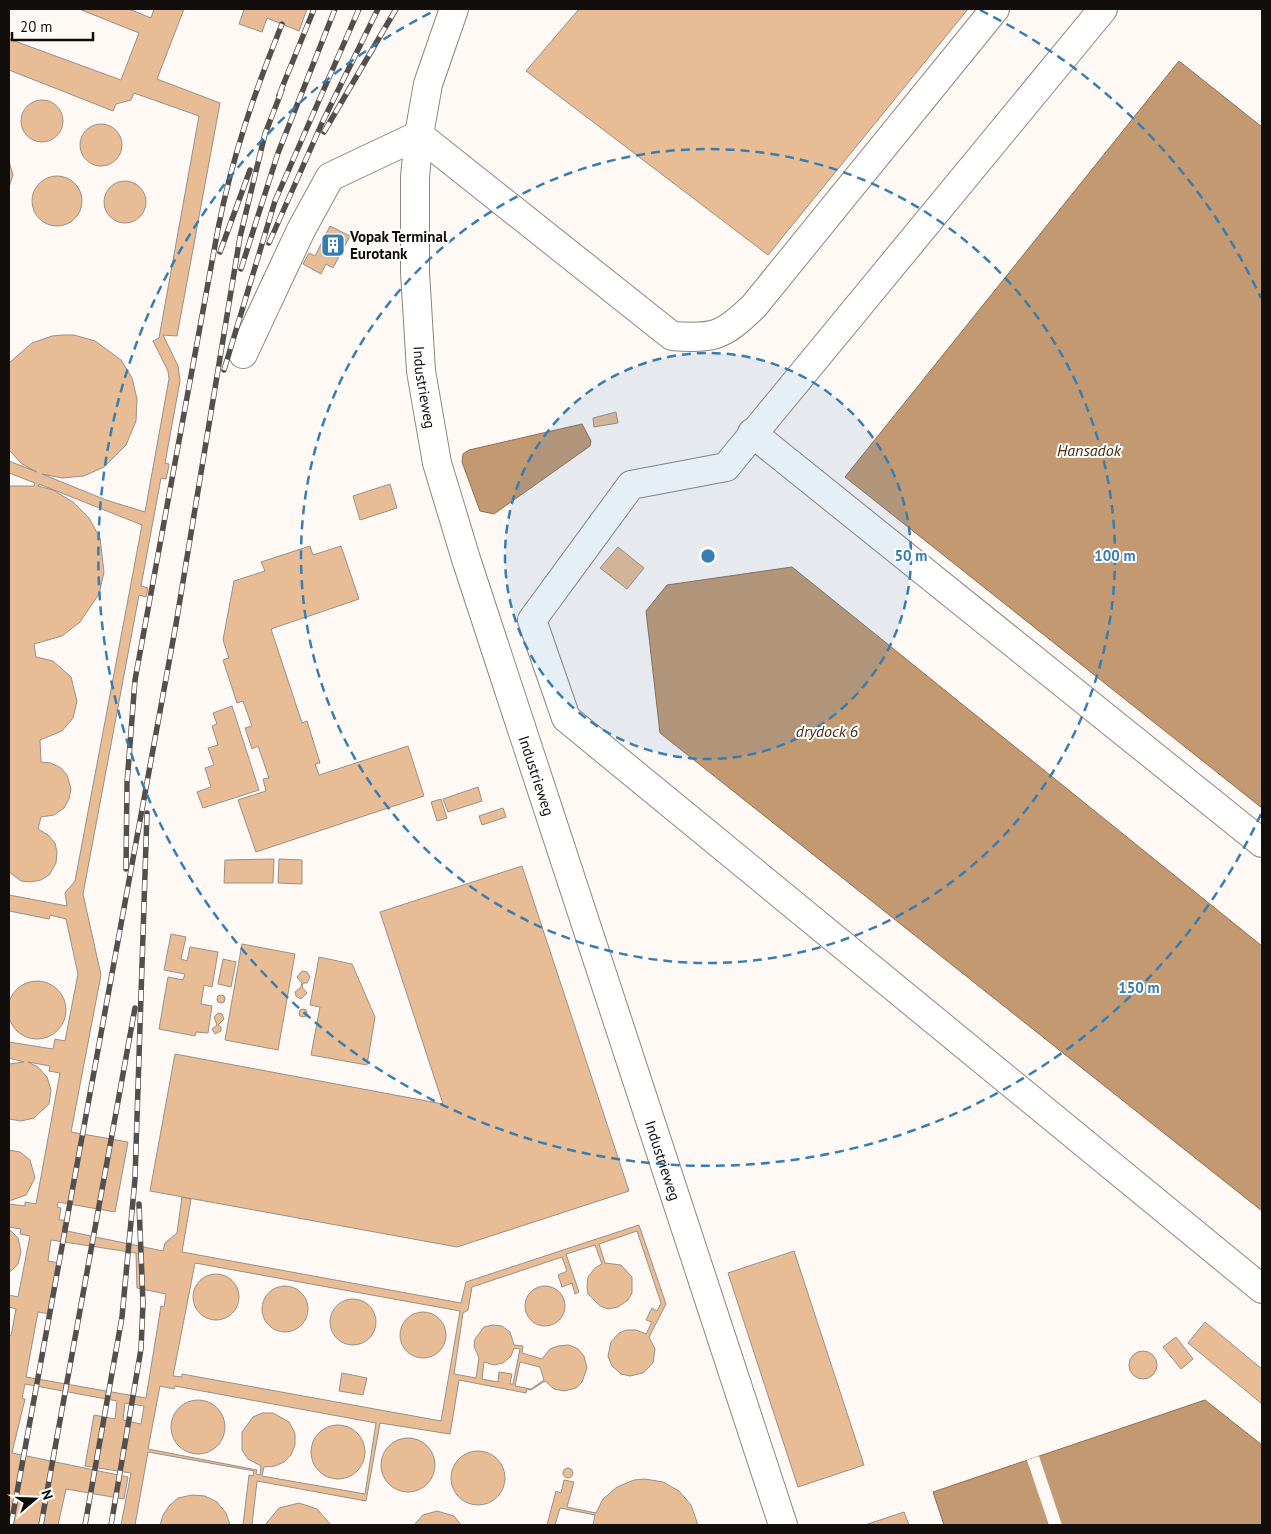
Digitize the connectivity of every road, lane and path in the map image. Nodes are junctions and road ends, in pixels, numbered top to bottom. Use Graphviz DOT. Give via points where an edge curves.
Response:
graph roads {
  1 [pos="454,9"];
  2 [pos="995,9"];
  3 [pos="1103,9"];
  4 [pos="419,136"];
  5 [pos="243,354"];
  6 [pos="752,433"];
  7 [pos="1262,843"];
  8 [pos="1262,1289"];
  9 [pos="783,1525"];
  1 -- 4 [label="street, Industrieweg" via="428,84"];
  2 -- 4 [label="street" via="754,306 730,329 701,338 672,336"];
  3 -- 6 [label="street"];
  4 -- 5 [label="street" via="330,176"];
  4 -- 9 [label="street, Industrieweg" via="415,177 415,272 421,371 437,463"];
  6 -- 7 [label="street"];
  6 -- 8 [label="street" via="726,467 631,485 532,620 566,718"];
}
